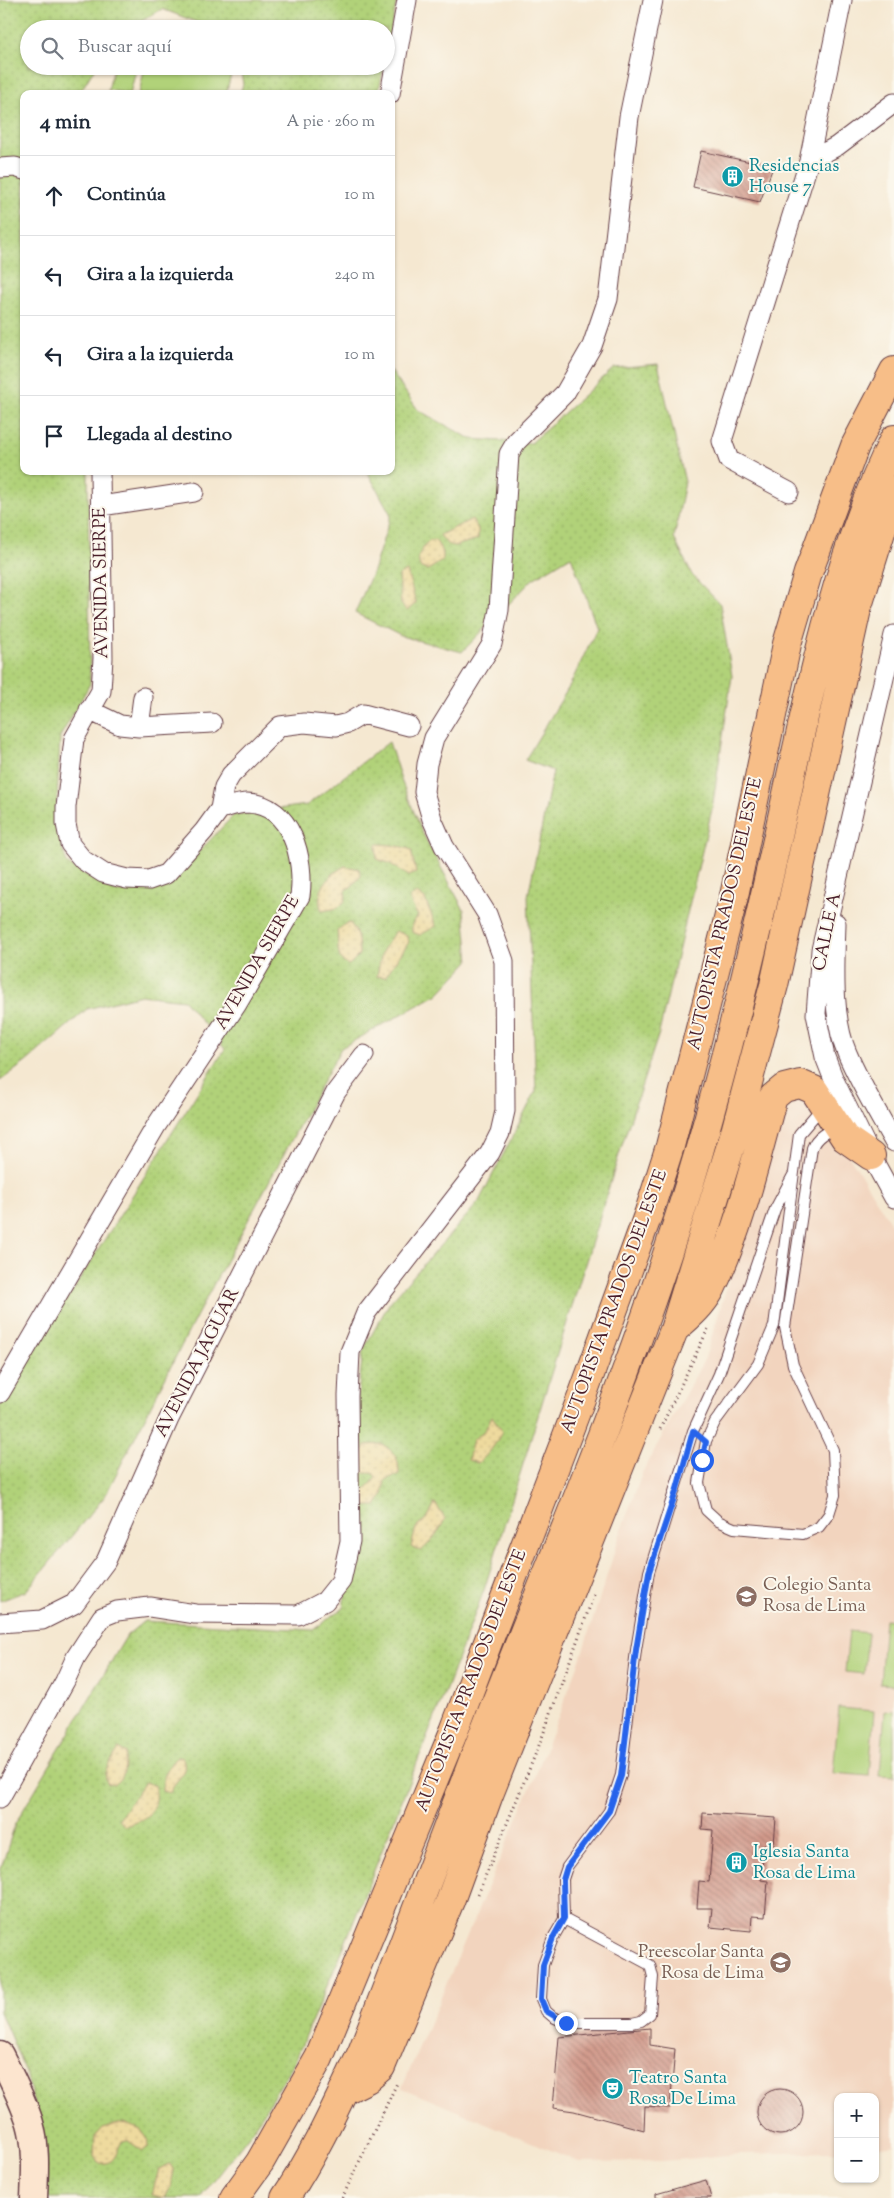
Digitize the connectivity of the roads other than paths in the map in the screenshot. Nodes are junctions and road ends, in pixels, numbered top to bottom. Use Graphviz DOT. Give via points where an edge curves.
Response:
graph roads {
  1 [pos="407,0"];
  2 [pos="653,0"];
  3 [pos="842,0"];
  4 [pos="395,66"];
  5 [pos="393,75"];
  6 [pos="391,90"];
  7 [pos="894,103"];
  8 [pos="809,160"];
  9 [pos="0,168"];
  10 [pos="20,169"];
  11 [pos="894,371"];
  12 [pos="894,439"];
  13 [pos="100,475"];
  14 [pos="894,490"];
  15 [pos="194,492"];
  16 [pos="789,492"];
  17 [pos="101,506"];
  18 [pos="894,636"];
  19 [pos="143,697"];
  20 [pos="90,710"];
  21 [pos="212,723"];
  22 [pos="409,726"];
  23 [pos="139,727"];
  24 [pos="220,809"];
  25 [pos="837,884"];
  26 [pos="364,1055"];
  27 [pos="824,1103"];
  28 [pos="840,1129"];
  29 [pos="894,1142"];
  30 [pos="870,1156"];
  31 [pos="793,1175"];
  32 [pos="894,1198"];
  33 [pos="674,1330"];
  34 [pos="0,1393"];
  35 [pos="693,1431"];
  36 [pos="706,1442"];
  37 [pos="0,1623"];
  38 [pos="5,1771"];
  39 [pos="0,1798"];
  40 [pos="564,1918"];
  41 [pos="0,2055"];
  42 [pos="342,2091"];
  43 [pos="34,2198"];
  44 [pos="234,2198"];
  45 [pos="285,2198"];
  1 -- 4 [label="street"];
  2 -- 38 [label="street" via="629,117 608,299 592,346 565,393 516,442 509,454 499,610 492,644 434,738 427,764 424,792 432,819 444,846 487,914 504,962 505,1111 500,1133 490,1152 366,1313 350,1352 350,1541 341,1581 325,1601 298,1615 195,1614 150,1608 117,1611 102,1617 65,1681"];
  3 -- 8 [label="street"];
  5 -- 6 [label="street"];
  7 -- 8 [label="street" via="837,146"];
  8 -- 16 [label="street" via="722,441 729,460"];
  9 -- 10 [label="street"];
  11 -- 44 [label="highway, AUTOPISTA PRADOS DEL ESTE" via="854,446 808,572 787,644 734,896 670,1146 645,1224 454,1731 319,2058 260,2162"];
  12 -- 42 [label="highway, AUTOPISTA PRADOS DEL ESTE" via="861,518 835,593 816,662 765,897 678,1221 614,1402 362,2052"];
  13 -- 17 [label="street, AVENIDA SIERPE"];
  14 -- 33 [label="highway" via="857,609 774,985 735,1132"];
  15 -- 17 [label="street"];
  17 -- 20 [label="street, AVENIDA SIERPE" via="103,658 100,691"];
  18 -- 25 [label="street"];
  19 -- 23 [label="street"];
  20 -- 23 [label="street" via="120,725"];
  20 -- 24 [label="street, AVENIDA SIERPE" via="74,739 66,807 70,844 84,860 103,873 127,879 149,880 166,874"];
  21 -- 23 [label="street"];
  22 -- 24 [label="street" via="363,714 336,726 304,722 280,726 230,775"];
  24 -- 34 [label="street, AVENIDA SIERPE" via="247,803 284,820 300,859 303,876 300,896 237,1004 156,1126"];
  25 -- 29 [label="street, CALLE A" via="834,977 840,1029 846,1052"];
  25 -- 30 [label="street, CALLE A" via="821,950 816,1014 825,1056"];
  26 -- 37 [label="street, AVENIDA JAGUAR" via="336,1092 174,1410 106,1561 74,1604 42,1620"];
  27 -- 28 [label="highway"];
  27 -- 31 [label="lane" via="799,1134"];
  27 -- 33 [label="highway" via="814,1090 800,1084 784,1088 773,1097 741,1208 710,1290 696,1310"];
  28 -- 30 [label="highway" via="845,1138"];
  28 -- 36 [label="lane" via="826,1132 812,1148 784,1328 794,1365 833,1450 835,1495 829,1514 819,1527 803,1534 734,1528 718,1521 706,1510 699,1483"];
  30 -- 32 [label="street, CALLE A"];
  31 -- 35 [label="lane" via="775,1209 719,1374"];
  31 -- 36 [label="lane" via="774,1326 758,1364 721,1414"];
  33 -- 42 [label="highway" via="450,1901 381,2067 367,2079"];
  35 -- 36 [label="lane"];
  35 -- 40 [label="lane" via="649,1572 621,1776 609,1811 567,1867 563,1880"];
  38 -- 39 [label="street"];
  40 -- 40 [label="lane" via="543,1965 541,1999 546,2011 566,2023 632,2024 650,2014 653,1977 650,1965"];
  41 -- 43 [label="street" via="31,2125"];
  42 -- 45 [label="highway, AUTOPISTA PRADOS DEL ESTE" via="321,2138"];
}
